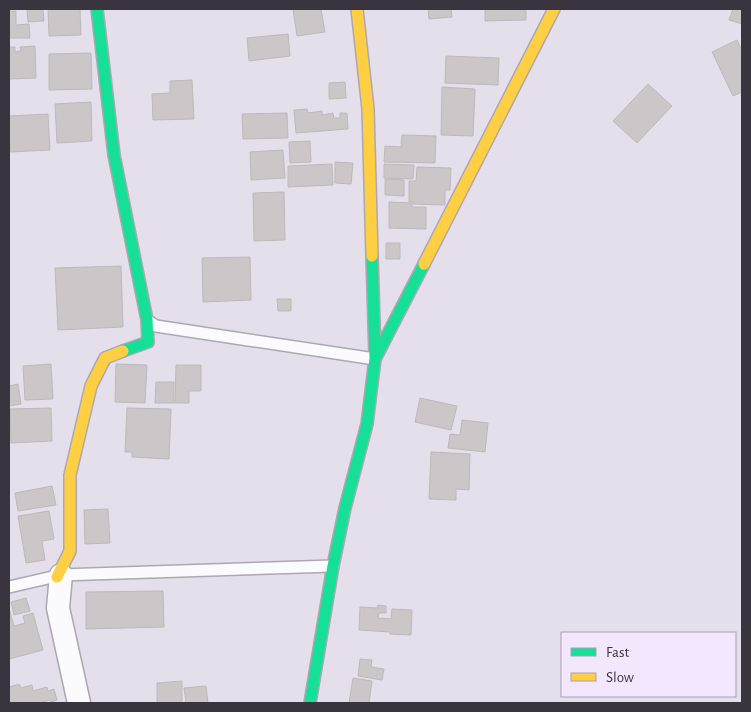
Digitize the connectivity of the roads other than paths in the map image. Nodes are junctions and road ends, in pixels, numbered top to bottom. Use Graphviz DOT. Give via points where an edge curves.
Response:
graph roads {
  1 [pos="97,9"];
  2 [pos="357,9"];
  3 [pos="554,9"];
  4 [pos="147,320"];
  5 [pos="375,359"];
  6 [pos="333,566"];
  7 [pos="59,576"];
  8 [pos="9,587"];
  9 [pos="78,703"];
  10 [pos="310,703"];
  1 -- 4 [label="street" via="114,155"];
  2 -- 5 [label="street" via="368,109"];
  3 -- 5 [label="street"];
  4 -- 5 [label="lane" via="156,326"];
  4 -- 7 [label="street" via="148,342 106,358 91,386 70,476 70,551"];
  5 -- 6 [label="street" via="367,424"];
  6 -- 7 [label="lane"];
  6 -- 10 [label="street"];
  7 -- 8 [label="lane"];
  7 -- 9 [label="street" via="58,608"];
}
